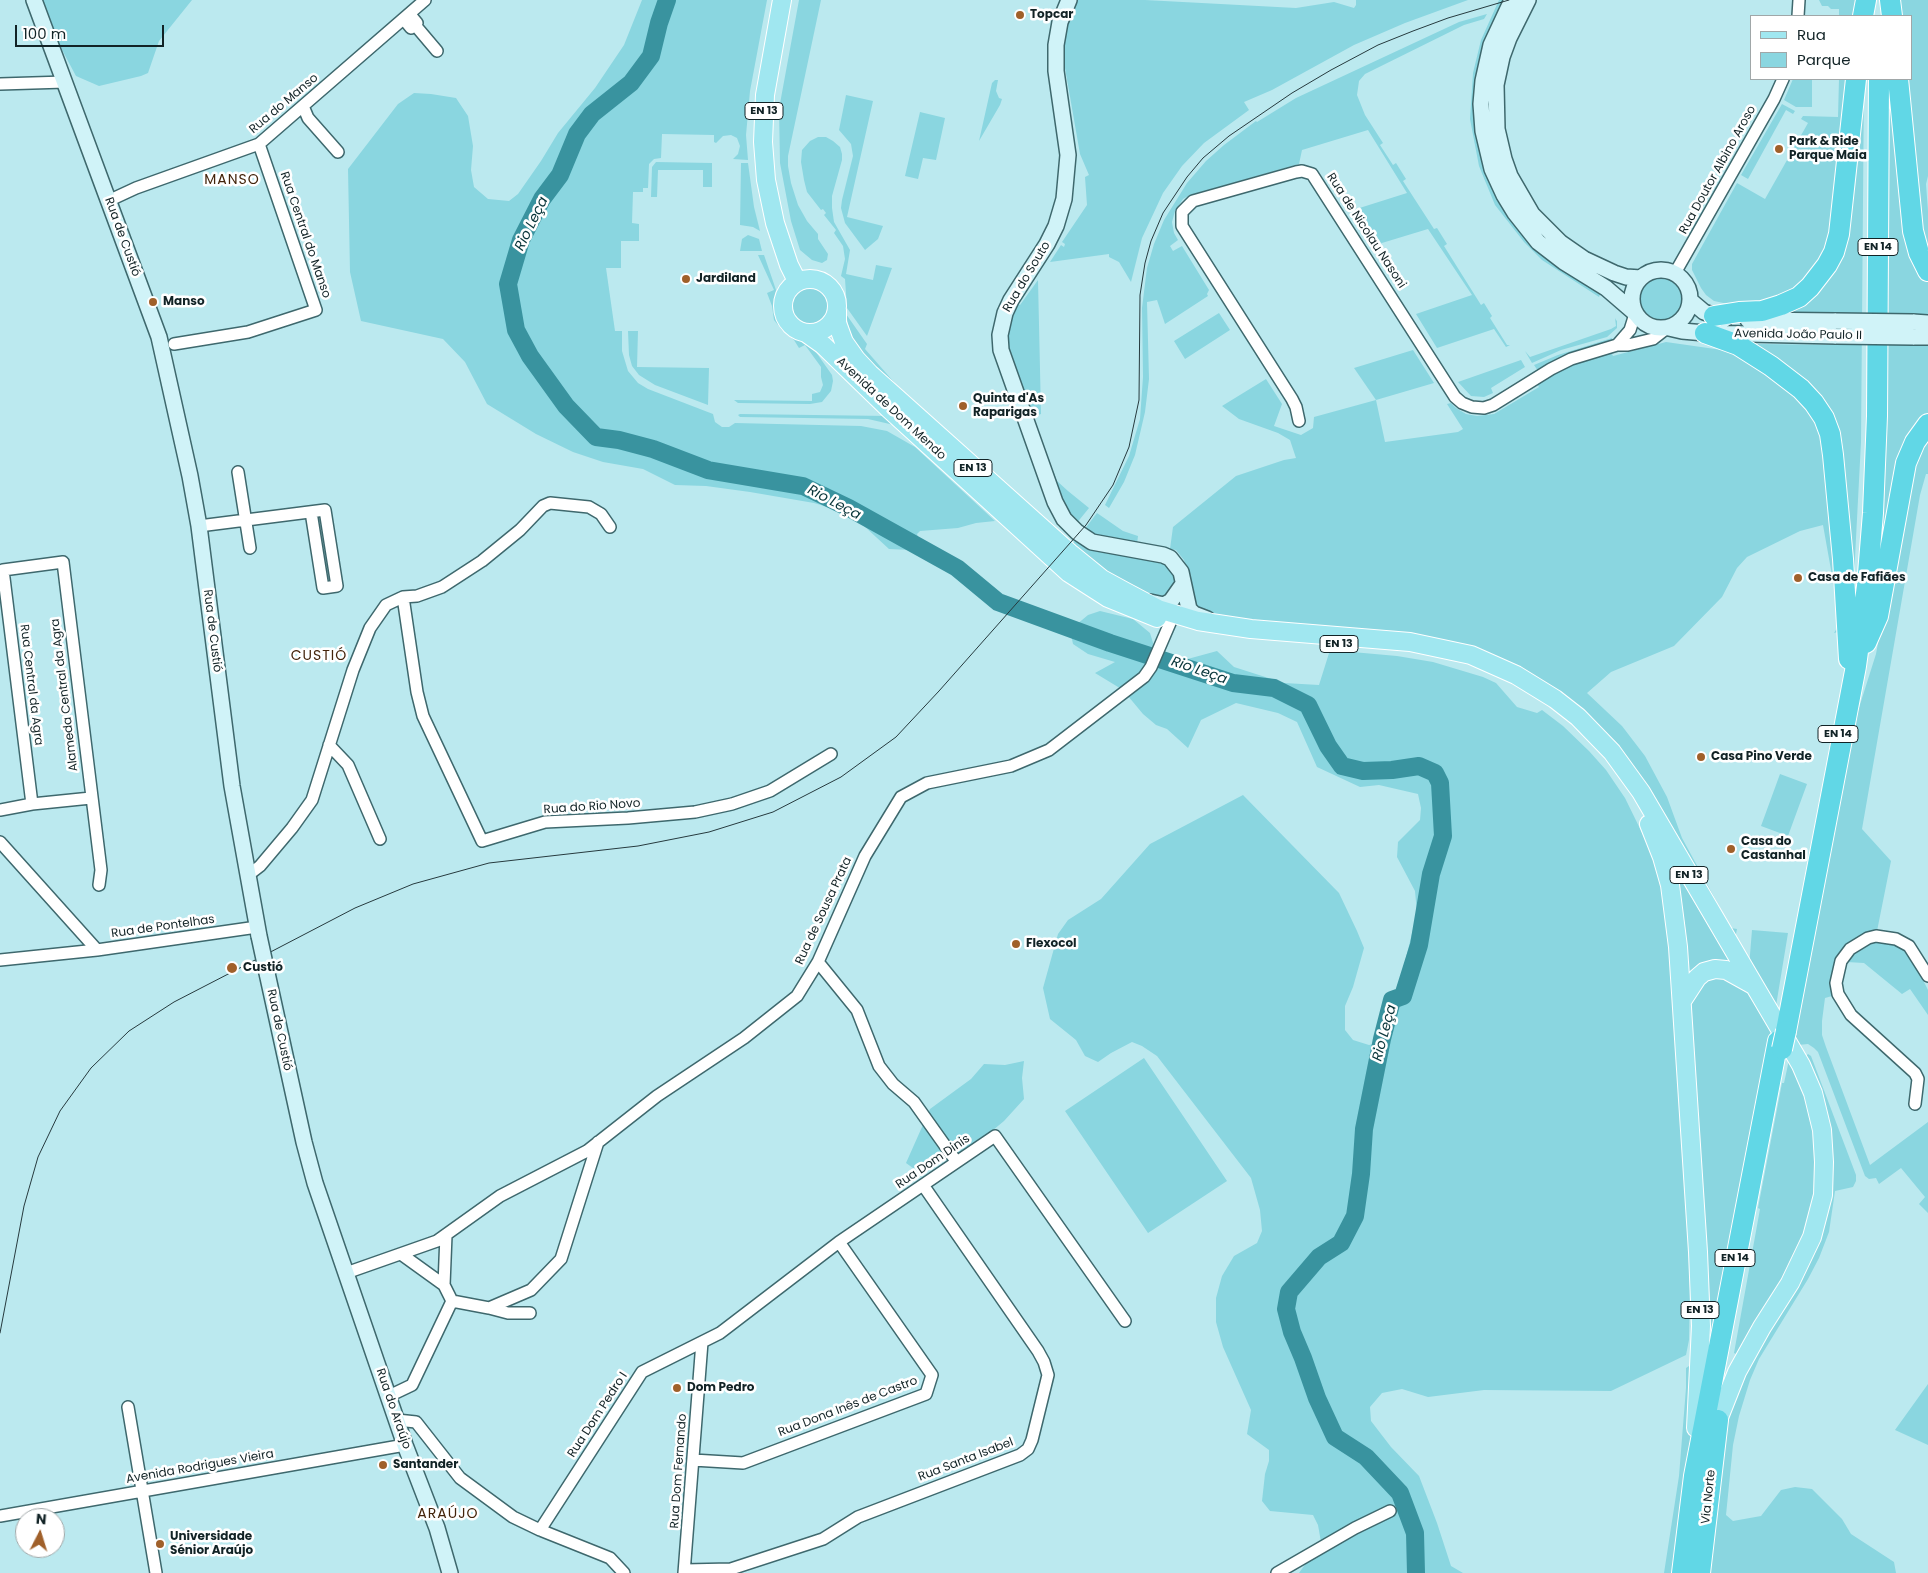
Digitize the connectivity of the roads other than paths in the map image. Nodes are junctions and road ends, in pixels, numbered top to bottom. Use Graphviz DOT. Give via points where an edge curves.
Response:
graph roads {
  1 [pos="34,0"];
  2 [pos="425,0"];
  3 [pos="782,0"];
  4 [pos="1069,0"];
  5 [pos="1512,0"];
  6 [pos="1528,0"];
  7 [pos="1799,0"];
  8 [pos="1866,0"];
  9 [pos="1874,0"];
  10 [pos="1880,0"];
  11 [pos="1890,0"];
  12 [pos="1798,15"];
  13 [pos="1862,15"];
  14 [pos="1874,15"];
  15 [pos="1880,15"];
  16 [pos="1892,15"];
  17 [pos="410,20"];
  18 [pos="437,51"];
  19 [pos="1782,80"];
  20 [pos="1856,80"];
  21 [pos="1874,80"];
  22 [pos="1879,80"];
  23 [pos="1898,80"];
  24 [pos="65,82"];
  25 [pos="0,84"];
  26 [pos="303,106"];
  27 [pos="259,144"];
  28 [pos="338,152"];
  29 [pos="108,200"];
  30 [pos="1928,271"];
  31 [pos="1675,273"];
  32 [pos="1641,278"];
  33 [pos="797,281"];
  34 [pos="1691,301"];
  35 [pos="837,310"];
  36 [pos="1635,313"];
  37 [pos="1709,325"];
  38 [pos="1668,328"];
  39 [pos="1920,330"];
  40 [pos="806,333"];
  41 [pos="174,344"];
  42 [pos="1617,345"];
  43 [pos="1299,420"];
  44 [pos="1928,424"];
  45 [pos="238,472"];
  46 [pos="311,512"];
  47 [pos="246,520"];
  48 [pos="199,526"];
  49 [pos="610,527"];
  50 [pos="250,548"];
  51 [pos="3,570"];
  52 [pos="1183,584"];
  53 [pos="403,597"];
  54 [pos="1141,600"];
  55 [pos="4,609"];
  56 [pos="1170,623"];
  57 [pos="1222,626"];
  58 [pos="1853,670"];
  59 [pos="329,745"];
  60 [pos="831,754"];
  61 [pos="91,798"];
  62 [pos="32,804"];
  63 [pos="0,810"];
  64 [pos="380,839"];
  65 [pos="0,842"];
  66 [pos="247,876"];
  67 [pos="99,885"];
  68 [pos="258,931"];
  69 [pos="97,950"];
  70 [pos="0,960"];
  71 [pos="818,962"];
  72 [pos="1928,976"];
  73 [pos="1753,985"];
  74 [pos="1682,1001"];
  75 [pos="1782,1036"];
  76 [pos="1916,1104"];
  77 [pos="598,1142"];
  78 [pos="956,1161"];
  79 [pos="923,1185"];
  80 [pos="446,1235"];
  81 [pos="839,1242"];
  82 [pos="401,1254"];
  83 [pos="346,1274"];
  84 [pos="444,1285"];
  85 [pos="452,1301"];
  86 [pos="489,1308"];
  87 [pos="530,1313"];
  88 [pos="1126,1321"];
  89 [pos="702,1342"];
  90 [pos="389,1396"];
  91 [pos="128,1407"];
  92 [pos="398,1420"];
  93 [pos="1718,1420"];
  94 [pos="405,1445"];
  95 [pos="693,1460"];
  96 [pos="1694,1476"];
  97 [pos="143,1491"];
  98 [pos="1390,1511"];
  99 [pos="0,1516"];
  100 [pos="540,1530"];
  101 [pos="684,1572"];
  102 [pos="156,1573"];
  103 [pos="450,1573"];
  104 [pos="624,1573"];
  105 [pos="1277,1573"];
  106 [pos="1682,1573"];
  107 [pos="1700,1573"];
  1 -- 24 [label="main road, Rua de Custió"];
  2 -- 17 [label="street, Rua do Manso"];
  3 -- 33 [label="main road, EN 13" via="765,95 763,142 766,180 774,216"];
  4 -- 52 [label="main road, Rua do Souto" via="1060,22 1056,45 1056,71 1068,155 1064,199 1047,244 1005,313 1000,335 1001,350 1064,519 1092,542 1166,556 1180,568"];
  5 -- 36 [label="main road" via="1491,45 1483,81 1483,131 1492,169 1515,213 1538,242 1606,288"];
  6 -- 32 [label="main road" via="1509,38 1496,85 1497,129 1510,176 1532,214 1561,243 1589,262 1614,273"];
  7 -- 12 [label="street"];
  8 -- 13 [label="highway"];
  9 -- 14 [label="highway"];
  10 -- 15 [label="highway"];
  11 -- 16 [label="highway"];
  17 -- 18 [label="street"];
  17 -- 26 [label="street, Rua do Manso"];
  19 -- 31 [label="street, Rua Doutor Albino Aroso"];
  20 -- 37 [label="highway" via="1839,234 1827,265 1798,297 1762,311 1739,312"];
  21 -- 58 [label="highway, EN 14" via="1870,465 1865,556"];
  22 -- 58 [label="highway, EN 14" via="1876,471 1867,586"];
  23 -- 30 [label="highway" via="1914,232"];
  24 -- 25 [label="street"];
  24 -- 29 [label="main road, Rua de Custió"];
  26 -- 27 [label="street, Rua do Manso"];
  26 -- 28 [label="street" via="308,118"];
  27 -- 29 [label="street, Rua do Manso"];
  27 -- 41 [label="street, Rua Central do Manso" via="316,310 248,332"];
  29 -- 48 [label="main road, Rua de Custió" via="158,337"];
  31 -- 32 [label="main road" via="1657,270"];
  31 -- 34 [label="main road" via="1688,287"];
  32 -- 36 [label="main road" via="1632,292"];
  33 -- 35 [label="main road, EN 13" via="810,278 823,282 834,294"];
  33 -- 40 [label="main road, EN 13" via="785,294 782,310 790,326"];
  34 -- 37 [label="main road" via="1704,312"];
  34 -- 38 [label="main road" via="1684,318"];
  35 -- 40 [label="main road" via="826,328"];
  35 -- 54 [label="main road, Avenida de Dom Mendo / EN 13" via="837,323 844,342 870,374 1080,562 1107,582"];
  36 -- 38 [label="main road" via="1643,323"];
  36 -- 42 [label="street" via="1630,330"];
  37 -- 38 [label="main road, Avenida João Paulo II" via="1682,331"];
  37 -- 39 [label="main road, Avenida João Paulo II, bridge"];
  37 -- 58 [label="highway" via="1782,374 1807,396 1824,418 1834,455"];
  38 -- 42 [label="street, Rua de Nicolau Nasoni" via="1652,339"];
  40 -- 56 [label="main road, Avenida de Dom Mendo / EN 13" via="823,345 1070,573 1115,601"];
  42 -- 43 [label="street, Rua de Nicolau Nasoni" via="1560,364 1493,405 1472,407 1455,397 1312,174 1296,172 1193,201 1182,212 1182,226 1292,400"];
  44 -- 58 [label="highway" via="1906,463 1878,616"];
  45 -- 47 [label="street"];
  46 -- 46 [label="street" via="325,510 337,586 322,588"];
  46 -- 47 [label="street"];
  47 -- 48 [label="street"];
  47 -- 50 [label="street"];
  48 -- 66 [label="main road, Rua de Custió" via="232,786"];
  49 -- 53 [label="street" via="600,514 589,507 550,503 482,561 442,587 417,596"];
  51 -- 55 [label="street, Rua Central da Agra"];
  51 -- 61 [label="street, Alameda Central da Agra" via="63,562"];
  52 -- 54 [label="main road" via="1171,601 1164,605"];
  52 -- 57 [label="main road, Rua do Souto" via="1191,612"];
  53 -- 59 [label="street" via="386,605 370,628"];
  53 -- 60 [label="street, Rua do Rio Novo" via="423,716 482,841 545,822 696,812 732,804 770,791"];
  54 -- 57 [label="main road, Avenida de Dom Mendo / EN 13" via="1177,616"];
  55 -- 62 [label="street, Rua Central da Agra"];
  56 -- 71 [label="street, Rua de Sousa Prata" via="1151,667 1137,683 1049,750 1011,766 927,783 901,797 865,856"];
  56 -- 74 [label="main road, EN 13" via="1220,634 1397,649 1447,658 1505,679 1560,713 1616,770 1656,841 1673,900"];
  57 -- 73 [label="main road, EN 13" via="1440,647 1486,661 1530,682 1590,728 1622,765 1641,792"];
  58 -- 75 [label="highway, EN 14"];
  59 -- 64 [label="street" via="348,765"];
  59 -- 66 [label="street" via="312,800 260,866"];
  61 -- 62 [label="street"];
  61 -- 67 [label="street, Alameda Central da Agra" via="101,870"];
  62 -- 63 [label="street"];
  65 -- 69 [label="street, Rua de Pontelhas"];
  66 -- 68 [label="main road, Rua de Custió"];
  68 -- 69 [label="street, Rua de Pontelhas"];
  68 -- 83 [label="main road, Rua de Custió, bridge" via="304,1142"];
  69 -- 70 [label="street"];
  71 -- 77 [label="street, Rua de Sousa Prata" via="797,996 744,1038 657,1096"];
  71 -- 78 [label="street" via="857,1010 879,1066 893,1084 914,1102"];
  72 -- 76 [label="street" via="1909,946 1896,939 1876,936 1850,949 1841,961 1836,983 1840,998 1851,1015 1915,1073 1918,1078"];
  73 -- 74 [label="main road" via="1726,970 1715,969 1697,978"];
  73 -- 93 [label="main road, EN 13" via="1801,1066 1813,1093 1822,1130 1824,1177 1819,1214 1803,1259 1748,1350"];
  74 -- 96 [label="main road, EN 13" via="1700,1294"];
  75 -- 93 [label="highway, EN 14" via="1728,1336"];
  75 -- 96 [label="highway, EN 14"];
  77 -- 80 [label="street, Rua de Sousa Prata" via="587,1151 500,1196"];
  77 -- 86 [label="street" via="561,1259 531,1290"];
  78 -- 79 [label="street, Rua Dom Dinis"];
  78 -- 88 [label="street, Rua Dom Dinis" via="995,1136"];
  79 -- 81 [label="street, Rua Dom Dinis"];
  79 -- 101 [label="street, Rua Santa Isabel" via="1044,1362 1048,1375 1028,1449 1020,1455 858,1517 823,1539 731,1569"];
  80 -- 82 [label="street, Rua de Sousa Prata"];
  80 -- 84 [label="street"];
  81 -- 89 [label="street, Rua Dom Dinis" via="720,1333"];
  81 -- 95 [label="street, Rua Dona Inês de Castro" via="932,1375 926,1394 743,1463"];
  82 -- 83 [label="street, Rua de Sousa Prata"];
  82 -- 84 [label="street"];
  83 -- 90 [label="main road, Rua do Araújo"];
  84 -- 85 [label="street"];
  85 -- 86 [label="street"];
  85 -- 90 [label="street" via="412,1385"];
  86 -- 87 [label="street" via="508,1313"];
  89 -- 95 [label="street, Rua Dom Fernando"];
  89 -- 100 [label="street, Rua Dom Pedro I" via="642,1372"];
  90 -- 92 [label="main road, Rua do Araújo"];
  91 -- 97 [label="street"];
  92 -- 94 [label="main road, Rua do Araújo"];
  92 -- 100 [label="street" via="416,1422 460,1478 513,1517"];
  93 -- 107 [label="highway, Via Norte / EN 14"];
  94 -- 97 [label="street, Avenida Rodrigues Vieira"];
  94 -- 103 [label="main road, Rua do Araújo" via="437,1528"];
  95 -- 101 [label="street, Rua Dom Fernando"];
  96 -- 106 [label="highway, Via Norte / EN 14"];
  97 -- 99 [label="street, Avenida Rodrigues Vieira"];
  97 -- 102 [label="street"];
  98 -- 105 [label="street"];
  100 -- 104 [label="street" via="610,1558"];
}
